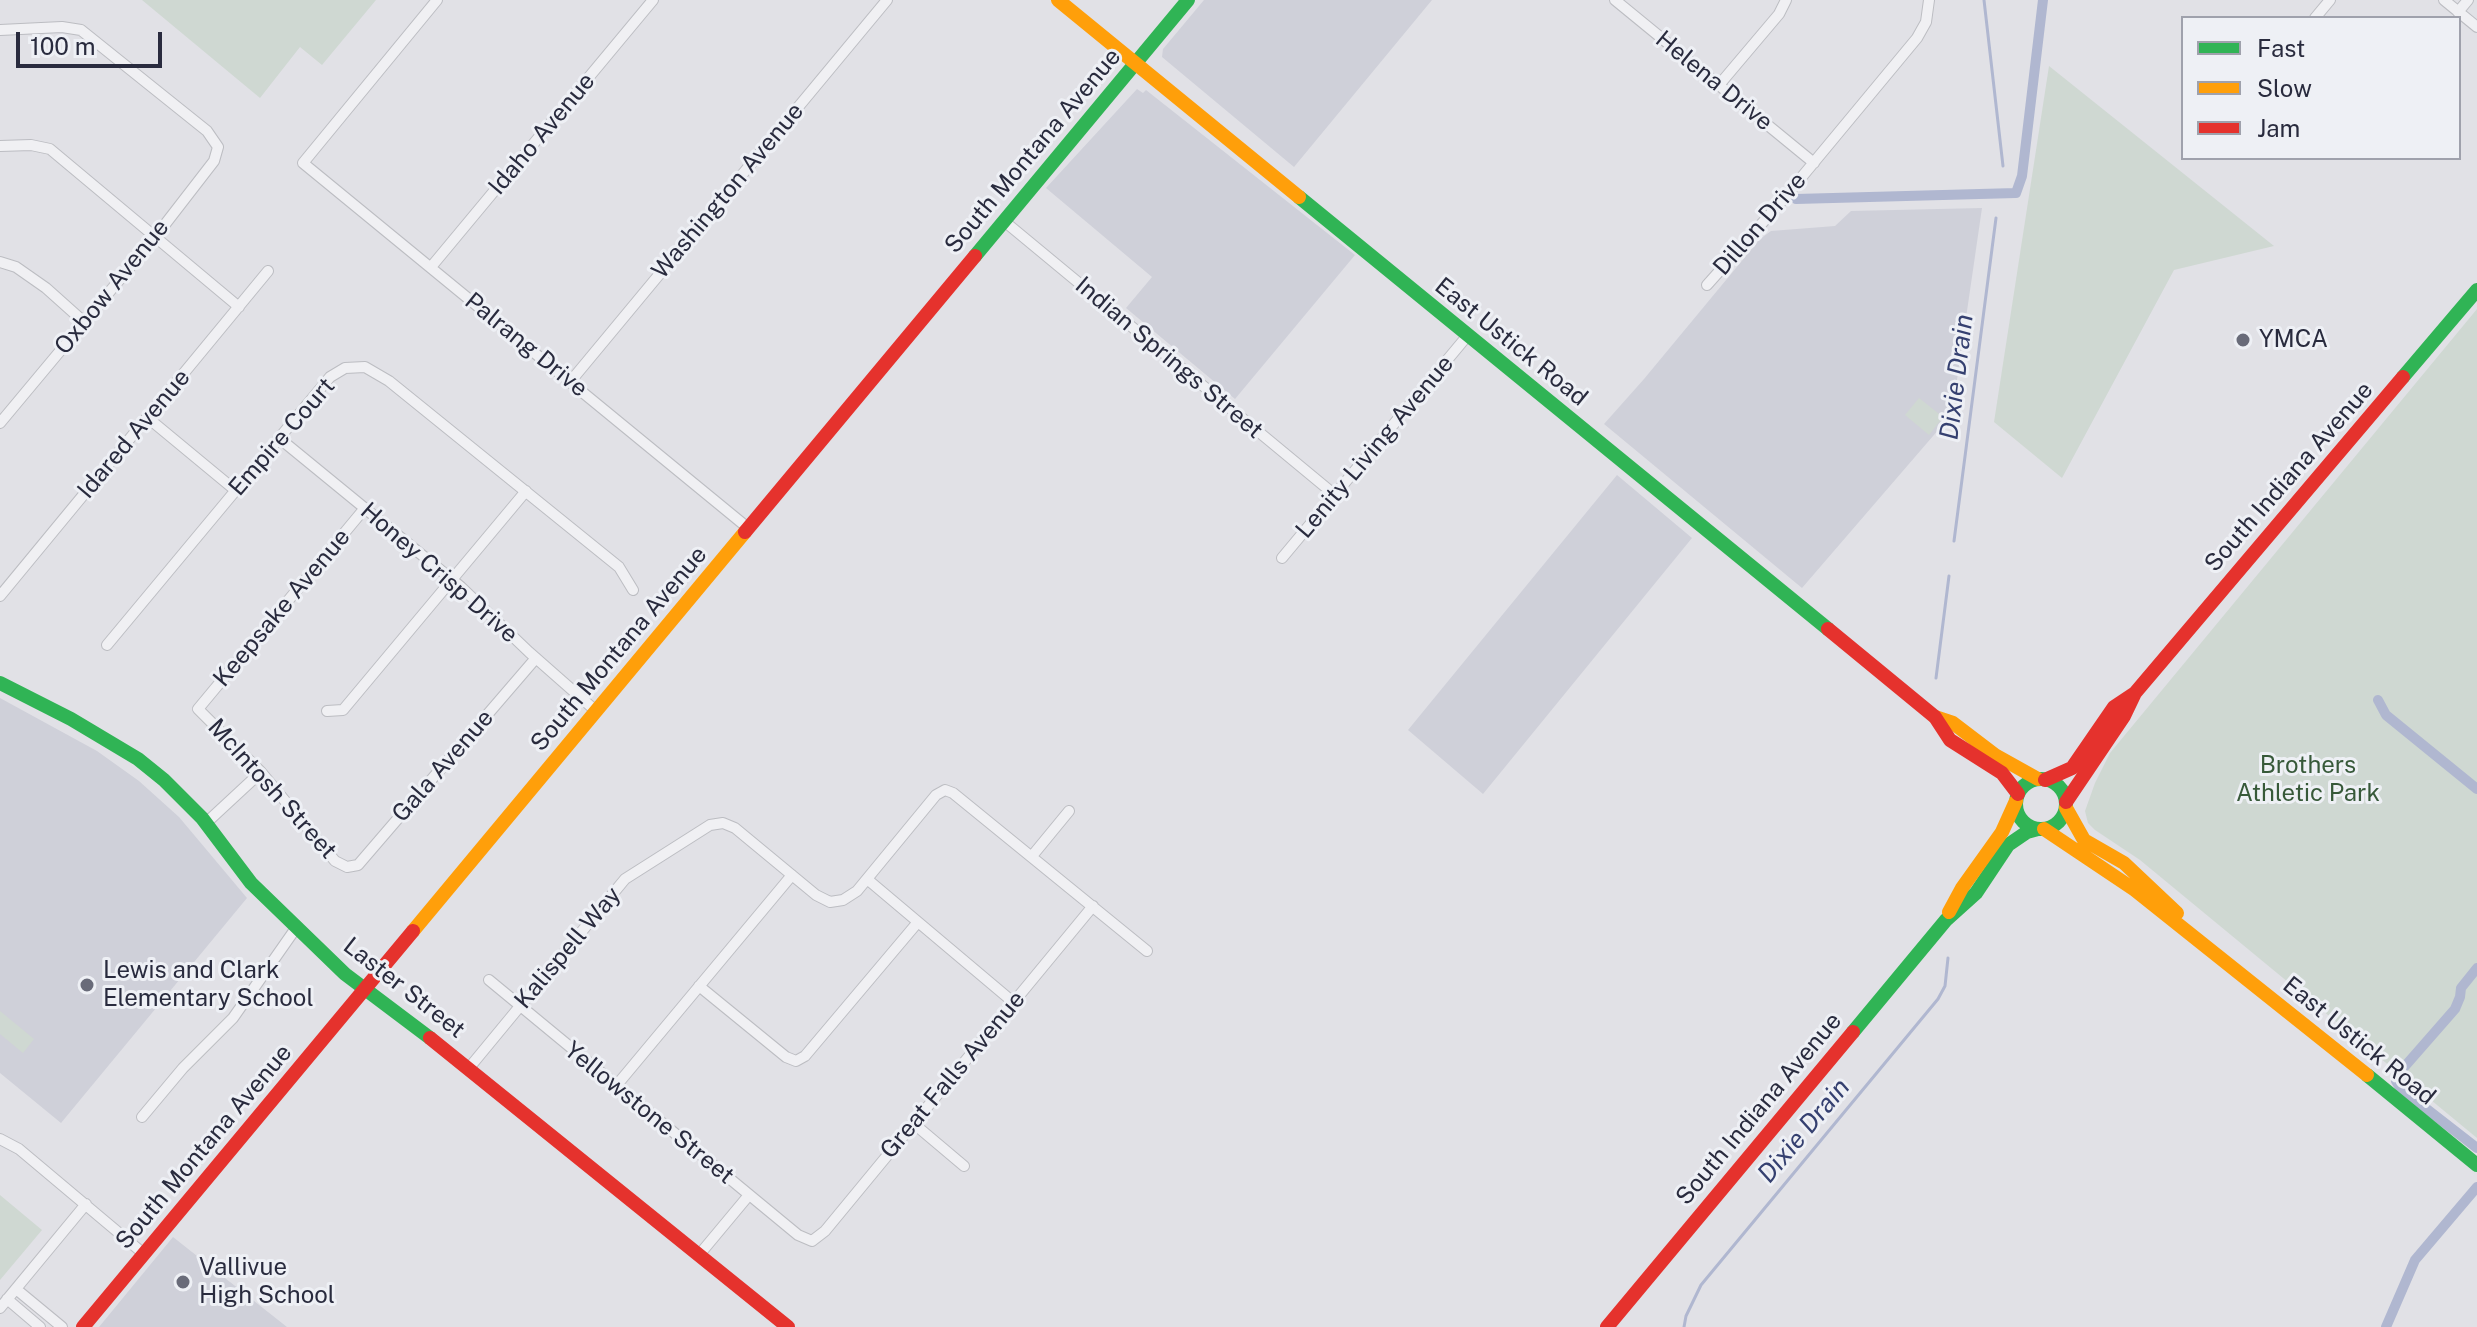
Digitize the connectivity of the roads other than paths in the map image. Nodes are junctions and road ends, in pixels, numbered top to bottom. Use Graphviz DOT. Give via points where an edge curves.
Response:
graph roads {
  1 [pos="437,0"];
  2 [pos="653,0"];
  3 [pos="887,0"];
  4 [pos="1058,0"];
  5 [pos="1188,0"];
  6 [pos="1615,0"];
  7 [pos="1786,0"];
  8 [pos="1929,0"];
  9 [pos="2330,0"];
  10 [pos="2444,0"];
  11 [pos="2468,0"];
  12 [pos="2458,12"];
  13 [pos="2317,16"];
  14 [pos="2477,27"];
  15 [pos="0,30"];
  16 [pos="1135,63"];
  17 [pos="1719,85"];
  18 [pos="0,146"];
  19 [pos="1814,163"];
  20 [pos="1004,221"];
  21 [pos="156,236"];
  22 [pos="0,262"];
  23 [pos="431,267"];
  24 [pos="268,271"];
  25 [pos="1707,285"];
  26 [pos="2477,290"];
  27 [pos="239,307"];
  28 [pos="84,322"];
  29 [pos="1468,335"];
  30 [pos="570,382"];
  31 [pos="148,418"];
  32 [pos="0,423"];
  33 [pos="279,438"];
  34 [pos="235,490"];
  35 [pos="526,491"];
  36 [pos="1335,495"];
  37 [pos="365,508"];
  38 [pos="748,528"];
  39 [pos="1282,558"];
  40 [pos="452,579"];
  41 [pos="633,590"];
  42 [pos="0,596"];
  43 [pos="107,645"];
  44 [pos="536,658"];
  45 [pos="0,683"];
  46 [pos="2135,693"];
  47 [pos="198,709"];
  48 [pos="327,711"];
  49 [pos="596,711"];
  50 [pos="1935,717"];
  51 [pos="261,772"];
  52 [pos="2042,780"];
  53 [pos="2017,797"];
  54 [pos="2066,805"];
  55 [pos="1069,811"];
  56 [pos="206,823"];
  57 [pos="2041,829"];
  58 [pos="1032,856"];
  59 [pos="347,867"];
  60 [pos="792,875"];
  61 [pos="867,879"];
  62 [pos="1093,906"];
  63 [pos="1946,920"];
  64 [pos="918,922"];
  65 [pos="296,928"];
  66 [pos="2213,950"];
  67 [pos="1147,951"];
  68 [pos="489,980"];
  69 [pos="699,986"];
  70 [pos="365,988"];
  71 [pos="1013,1002"];
  72 [pos="519,1007"];
  73 [pos="469,1068"];
  74 [pos="616,1086"];
  75 [pos="142,1117"];
  76 [pos="913,1123"];
  77 [pos="0,1139"];
  78 [pos="2477,1165"];
  79 [pos="964,1166"];
  80 [pos="749,1195"];
  81 [pos="86,1204"];
  82 [pos="812,1241"];
  83 [pos="144,1254"];
  84 [pos="699,1255"];
  85 [pos="16,1289"];
  86 [pos="3,1304"];
  87 [pos="40,1327"];
  88 [pos="62,1327"];
  89 [pos="83,1327"];
  90 [pos="788,1327"];
  91 [pos="1607,1327"];
  1 -- 23 [label="street, Palrang Drive" via="303,163"];
  2 -- 23 [label="street, Idaho Avenue"];
  3 -- 30 [label="street, Washington Avenue"];
  4 -- 16 [label="main road, East Ustick Road"];
  5 -- 16 [label="main road, South Montana Avenue"];
  6 -- 17 [label="street, Helena Drive"];
  7 -- 17 [label="street"];
  8 -- 19 [label="street, Dillon Drive" via="1917,38"];
  9 -- 13 [label="street"];
  10 -- 12 [label="street"];
  11 -- 12 [label="street"];
  12 -- 14 [label="street"];
  15 -- 21 [label="street, Oxbow Avenue" via="81,30 207,131 218,147 214,161"];
  16 -- 20 [label="main road, South Montana Avenue"];
  16 -- 29 [label="main road, East Ustick Road"];
  17 -- 19 [label="street, Helena Drive"];
  18 -- 21 [label="street" via="50,149"];
  19 -- 25 [label="street, Dillon Drive"];
  20 -- 36 [label="street, Indian Springs Street"];
  20 -- 38 [label="main road, South Montana Avenue"];
  21 -- 27 [label="street"];
  21 -- 28 [label="street, Oxbow Avenue"];
  22 -- 28 [label="street" via="46,288"];
  23 -- 30 [label="street, Palrang Drive"];
  24 -- 27 [label="street, Idared Avenue"];
  26 -- 46 [label="main road, South Indiana Avenue"];
  27 -- 31 [label="street, Idared Avenue"];
  28 -- 32 [label="street, Oxbow Avenue"];
  29 -- 36 [label="street, Lenity Living Avenue"];
  29 -- 50 [label="main road, East Ustick Road"];
  30 -- 38 [label="street, Palrang Drive"];
  31 -- 34 [label="street"];
  31 -- 42 [label="street, Idared Avenue"];
  33 -- 34 [label="street, Empire Court"];
  33 -- 35 [label="street, Empire Court" via="330,377 345,368 365,367"];
  33 -- 37 [label="street, Honey Crisp Drive"];
  34 -- 43 [label="street, Empire Court"];
  35 -- 40 [label="street"];
  35 -- 41 [label="street, Empire Court" via="619,567"];
  36 -- 39 [label="street, Lenity Living Avenue"];
  37 -- 40 [label="street, Honey Crisp Drive"];
  37 -- 47 [label="street, Keepsake Avenue"];
  38 -- 49 [label="main road, South Montana Avenue"];
  40 -- 44 [label="street, Honey Crisp Drive"];
  40 -- 48 [label="street" via="343,710"];
  44 -- 49 [label="street, Honey Crisp Drive"];
  44 -- 59 [label="street, Gala Avenue" via="358,865"];
  45 -- 56 [label="main road, Laster Street" via="138,759"];
  46 -- 52 [label="main road, South Indiana Avenue" via="2114,707 2072,768"];
  46 -- 54 [label="main road, South Indiana Avenue"];
  47 -- 51 [label="street, McIntosh Street"];
  49 -- 70 [label="main road, South Montana Avenue"];
  50 -- 52 [label="main road, East Ustick Road"];
  50 -- 53 [label="main road, East Ustick Road" via="1950,740 2002,773"];
  51 -- 56 [label="street"];
  51 -- 59 [label="street, McIntosh Street" via="335,861"];
  52 -- 53 [label="main road" via="2026,784"];
  52 -- 54 [label="main road" via="2062,790"];
  53 -- 57 [label="main road" via="2021,819"];
  53 -- 63 [label="main road, South Indiana Avenue" via="2002,832"];
  54 -- 57 [label="main road" via="2061,820"];
  54 -- 66 [label="main road, East Ustick Road" via="2084,840 2146,881"];
  55 -- 58 [label="street"];
  56 -- 65 [label="main road, Laster Street" via="251,883"];
  57 -- 63 [label="main road, South Indiana Avenue" via="2008,845 1976,893"];
  57 -- 66 [label="main road, East Ustick Road" via="2112,874"];
  58 -- 61 [label="street" via="945,790"];
  58 -- 62 [label="street"];
  60 -- 61 [label="street" via="830,902 843,900"];
  60 -- 69 [label="street"];
  60 -- 72 [label="street, Kalispell Way" via="735,828 710,825 625,879"];
  61 -- 64 [label="street"];
  62 -- 67 [label="street"];
  62 -- 71 [label="street, Great Falls Avenue"];
  63 -- 91 [label="main road, South Indiana Avenue"];
  64 -- 69 [label="street" via="796,1061"];
  64 -- 71 [label="street"];
  65 -- 70 [label="main road, Laster Street"];
  65 -- 75 [label="street" via="233,1018"];
  66 -- 78 [label="main road, East Ustick Road"];
  68 -- 72 [label="street, Yellowstone Street"];
  69 -- 74 [label="street"];
  70 -- 73 [label="main road, Laster Street"];
  70 -- 83 [label="main road, South Montana Avenue"];
  71 -- 76 [label="street, Great Falls Avenue"];
  72 -- 73 [label="street, Kalispell Way"];
  72 -- 74 [label="street, Yellowstone Street"];
  73 -- 84 [label="main road, Laster Street"];
  74 -- 80 [label="street, Yellowstone Street"];
  76 -- 79 [label="street"];
  76 -- 82 [label="street, Great Falls Avenue"];
  77 -- 81 [label="street"];
  80 -- 82 [label="street, Yellowstone Street"];
  80 -- 84 [label="street"];
  81 -- 83 [label="street"];
  81 -- 85 [label="street"];
  83 -- 89 [label="main road, South Montana Avenue"];
  84 -- 90 [label="main road, Laster Street"];
  85 -- 86 [label="street"];
  85 -- 88 [label="street"];
  86 -- 87 [label="street"];
}
